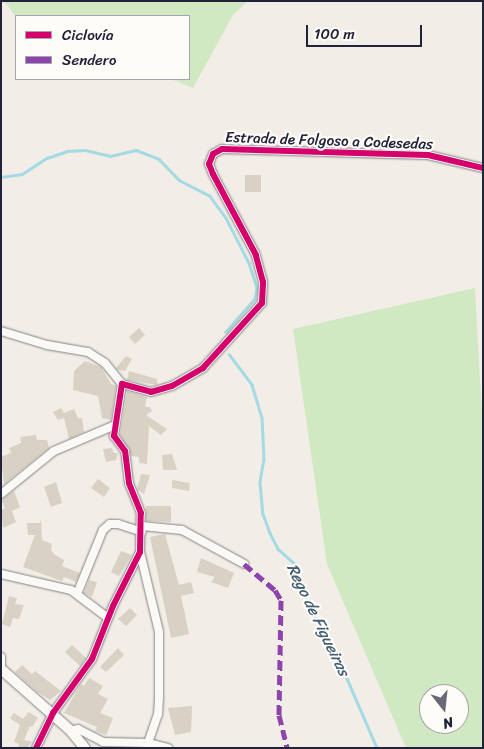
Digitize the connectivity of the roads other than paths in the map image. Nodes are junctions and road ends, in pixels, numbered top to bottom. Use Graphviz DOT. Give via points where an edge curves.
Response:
graph roads {
  1 [pos="483,168"];
  2 [pos="1,331"];
  3 [pos="122,384"];
  4 [pos="113,426"];
  5 [pos="1,494"];
  6 [pos="142,529"];
  7 [pos="140,552"];
  8 [pos="244,564"];
  9 [pos="1,574"];
  10 [pos="77,594"];
  11 [pos="108,618"];
  12 [pos="1,657"];
  13 [pos="1,669"];
  14 [pos="53,713"];
  15 [pos="71,730"];
  16 [pos="148,743"];
  17 [pos="113,746"];
  18 [pos="36,748"];
  19 [pos="85,748"];
  20 [pos="168,748"];
  1 -- 3 [label="street, Estrada de Folgoso a Codesedas" via="428,156 222,148 213,154 209,164 256,255 263,282 262,303 203,368 172,386 151,392"];
  2 -- 3 [label="street" via="88,352 105,363"];
  3 -- 4 [label="street"];
  4 -- 5 [label="street" via="54,451"];
  4 -- 6 [label="street" via="114,436 126,451 129,483 141,513"];
  6 -- 7 [label="street"];
  6 -- 8 [label="street" via="182,530"];
  6 -- 10 [label="street" via="110,524 103,530"];
  7 -- 11 [label="street"];
  7 -- 16 [label="street" via="158,632 159,706"];
  9 -- 10 [label="street" via="53,585"];
  10 -- 11 [label="street" via="86,605"];
  11 -- 14 [label="street" via="92,659"];
  12 -- 13 [label="street"];
  13 -- 14 [label="street"];
  14 -- 15 [label="street"];
  14 -- 18 [label="street"];
  15 -- 17 [label="street" via="78,729"];
  15 -- 19 [label="street"];
  16 -- 17 [label="street"];
  16 -- 20 [label="street"];
}
